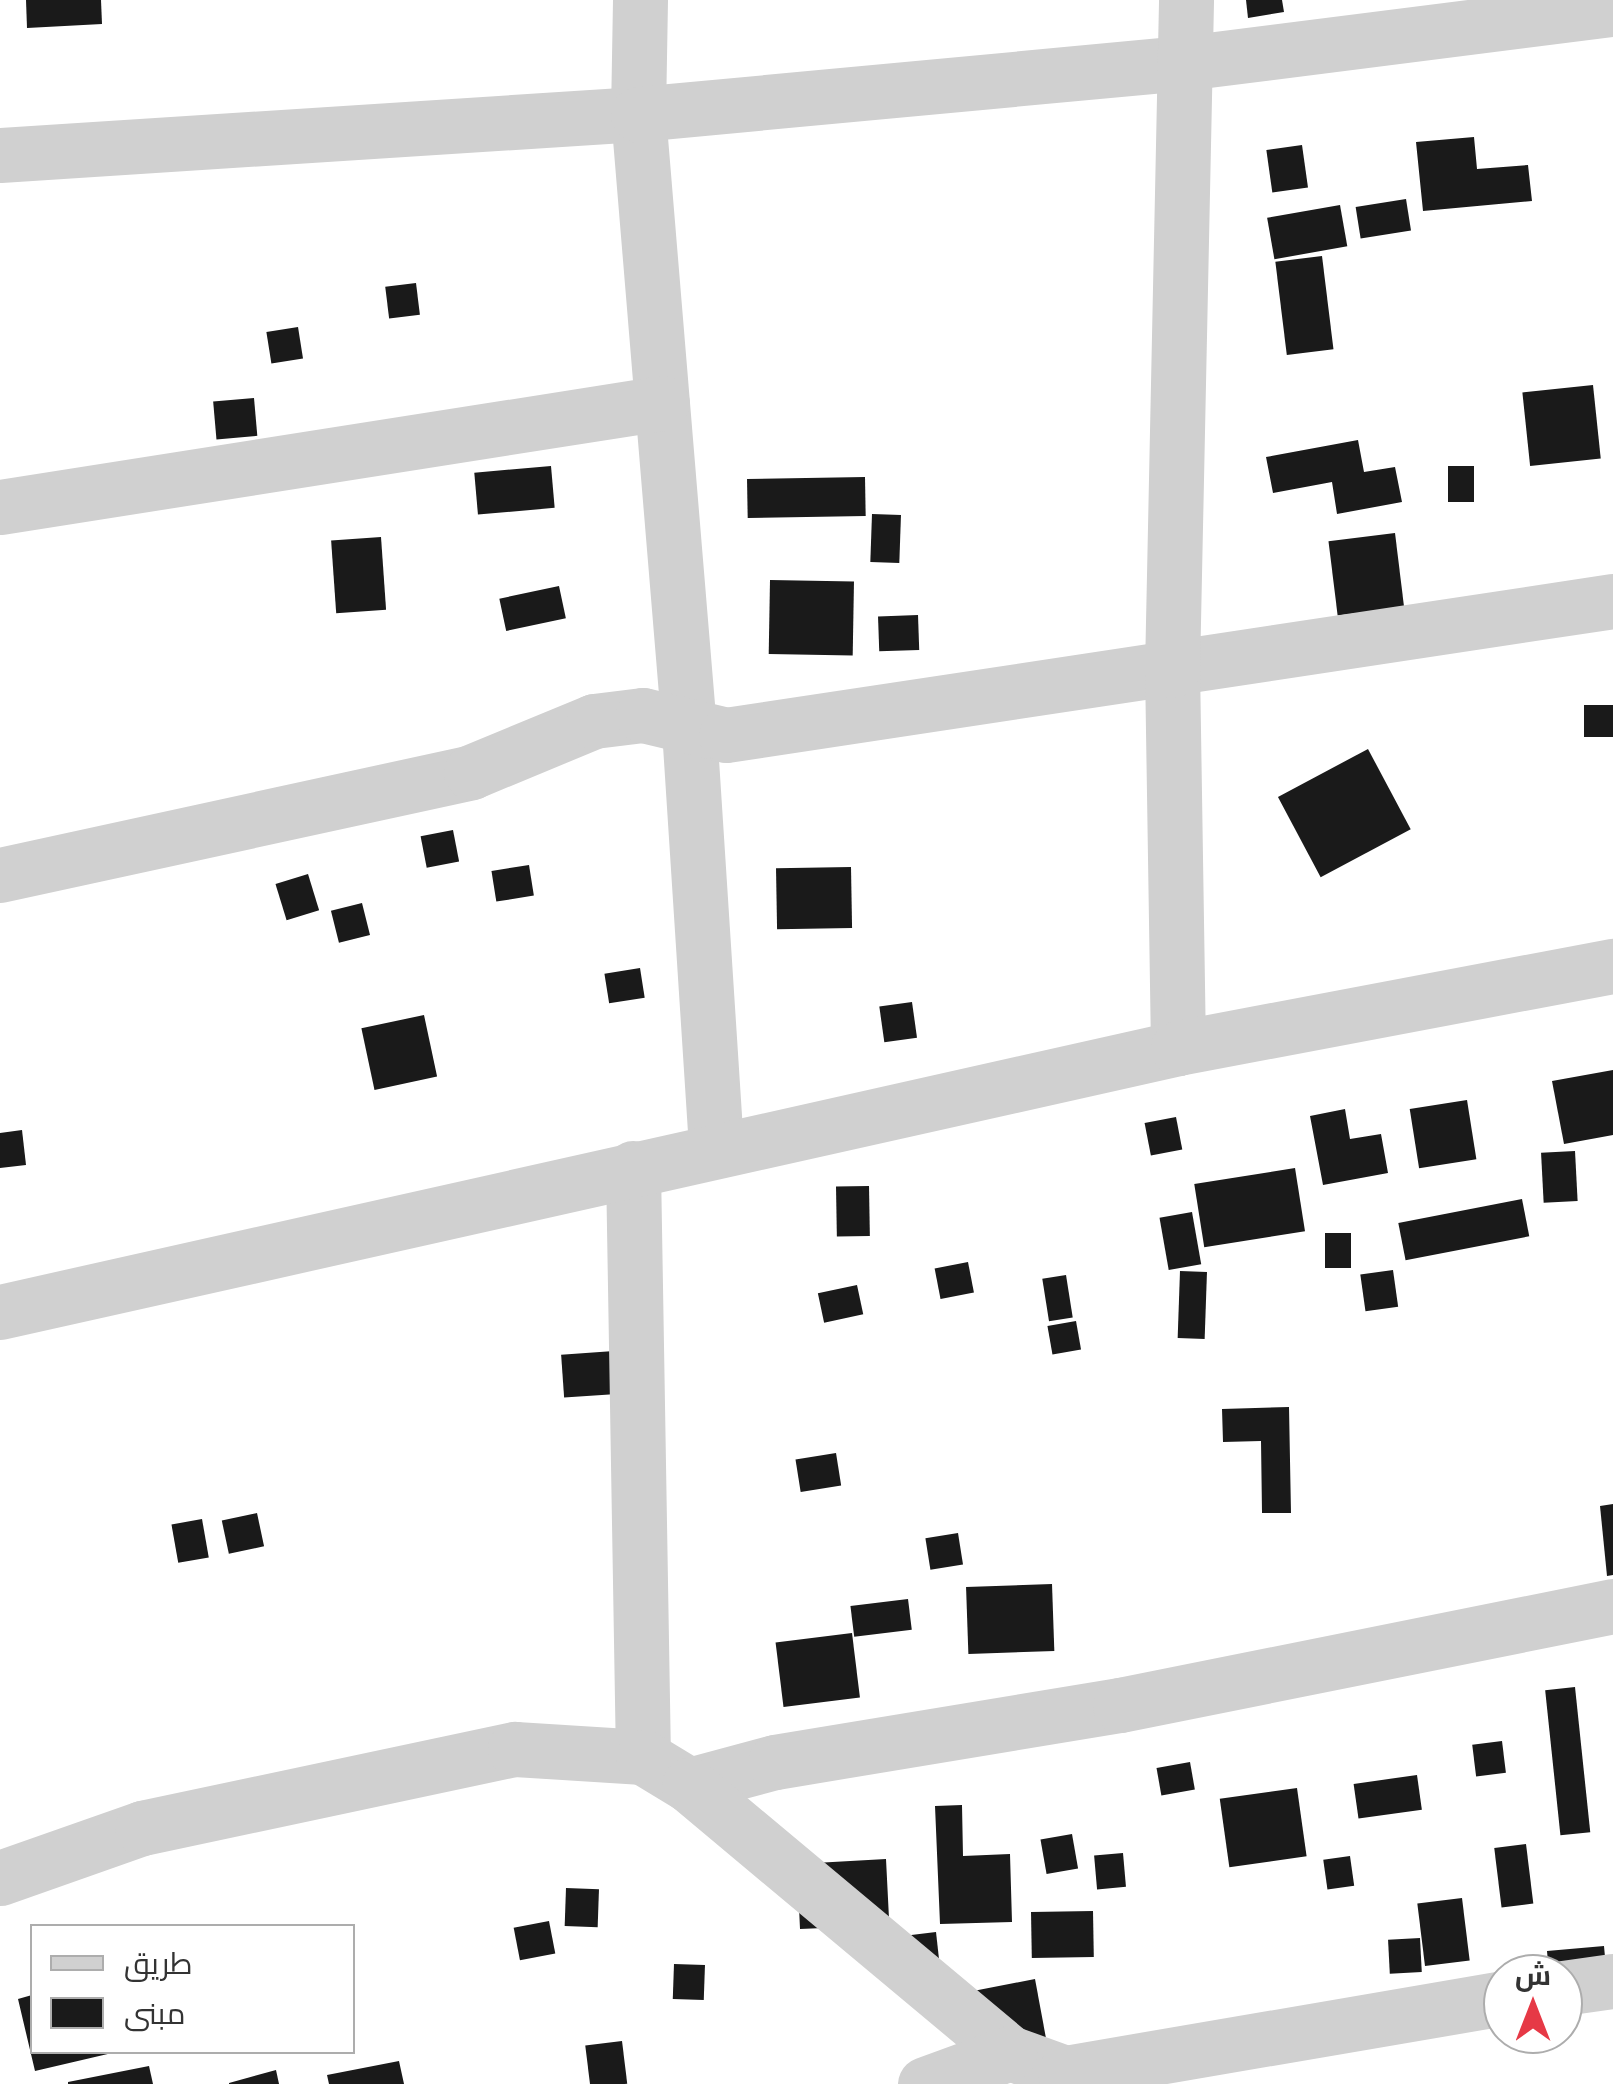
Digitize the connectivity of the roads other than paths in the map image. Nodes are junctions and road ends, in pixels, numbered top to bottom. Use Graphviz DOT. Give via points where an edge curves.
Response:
graph roads {
  1 [pos="640,0"];
  2 [pos="1186,0"];
  3 [pos="1613,9"];
  4 [pos="1184,63"];
  5 [pos="638,114"];
  6 [pos="0,155"];
  7 [pos="662,402"];
  8 [pos="0,507"];
  9 [pos="1613,601"];
  10 [pos="1172,670"];
  11 [pos="689,729"];
  12 [pos="0,876"];
  13 [pos="1613,966"];
  14 [pos="1178,1048"];
  15 [pos="716,1150"];
  16 [pos="633,1168"];
  17 [pos="0,1312"];
  18 [pos="1613,1606"];
  19 [pos="643,1758"];
  20 [pos="689,1784"];
  21 [pos="0,1878"];
  22 [pos="1613,1980"];
  23 [pos="1583,1985"];
  24 [pos="1483,2002"];
  25 [pos="1010,2053"];
  26 [pos="1130,2072"];
  27 [pos="925,2084"];
  1 -- 5 [label="street"];
  2 -- 4 [label="street"];
  3 -- 4 [label="street"];
  4 -- 5 [label="street"];
  4 -- 10 [label="street"];
  5 -- 6 [label="street"];
  5 -- 7 [label="street"];
  7 -- 8 [label="street"];
  7 -- 11 [label="street"];
  9 -- 10 [label="street"];
  10 -- 11 [label="street" via="726,735"];
  10 -- 14 [label="street"];
  11 -- 12 [label="street" via="643,716 594,721 471,772"];
  11 -- 15 [label="street"];
  13 -- 14 [label="street"];
  14 -- 15 [label="street"];
  15 -- 16 [label="street"];
  16 -- 17 [label="street"];
  16 -- 19 [label="street"];
  18 -- 20 [label="street" via="1120,1705 775,1762"];
  19 -- 20 [label="street"];
  19 -- 21 [label="street" via="514,1749 142,1828"];
  20 -- 25 [label="street"];
  22 -- 23 [label="street"];
  24 -- 26 [label="street"];
  25 -- 26 [label="street" via="1065,2073"];
  25 -- 27 [label="street"];
}
